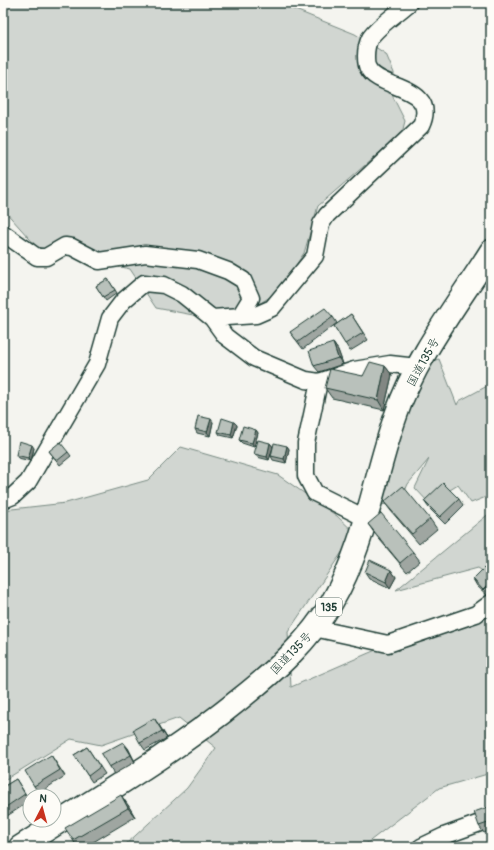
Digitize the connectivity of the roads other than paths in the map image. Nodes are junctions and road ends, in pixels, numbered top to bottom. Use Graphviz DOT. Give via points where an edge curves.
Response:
graph roads {
  1 [pos="409,3"];
  2 [pos="3,233"];
  3 [pos="491,251"];
  4 [pos="240,316"];
  5 [pos="212,318"];
  6 [pos="417,367"];
  7 [pos="319,382"];
  8 [pos="3,500"];
  9 [pos="367,519"];
  10 [pos="491,603"];
  11 [pos="314,628"];
  12 [pos="491,819"];
  13 [pos="20,847"];
  14 [pos="421,847"];
  1 -- 4 [label="street" via="370,38 366,58 368,69 376,76 419,99 424,112 421,126 327,215 321,224 315,256 272,308 256,315"];
  2 -- 4 [label="street" via="37,257 46,257 65,246 98,261 145,254 198,260 228,271 243,280 251,298"];
  3 -- 6 [label="highway, 国道135号 / 135"];
  4 -- 5 [label="street"];
  5 -- 7 [label="street" via="225,336 254,358 306,380"];
  5 -- 8 [label="street" via="182,294 164,285 144,283 123,301 110,318 97,364 28,482 13,496"];
  6 -- 7 [label="street" via="383,365 354,370"];
  6 -- 9 [label="highway, 国道135号 / 135" via="396,414"];
  7 -- 9 [label="street" via="306,443 306,476 315,494"];
  9 -- 11 [label="highway, 国道135号 / 135" via="346,576"];
  10 -- 11 [label="street" via="476,614 388,644"];
  11 -- 13 [label="highway, 国道135号 / 135" via="290,656 217,718 164,756"];
  12 -- 14 [label="street"];
}
